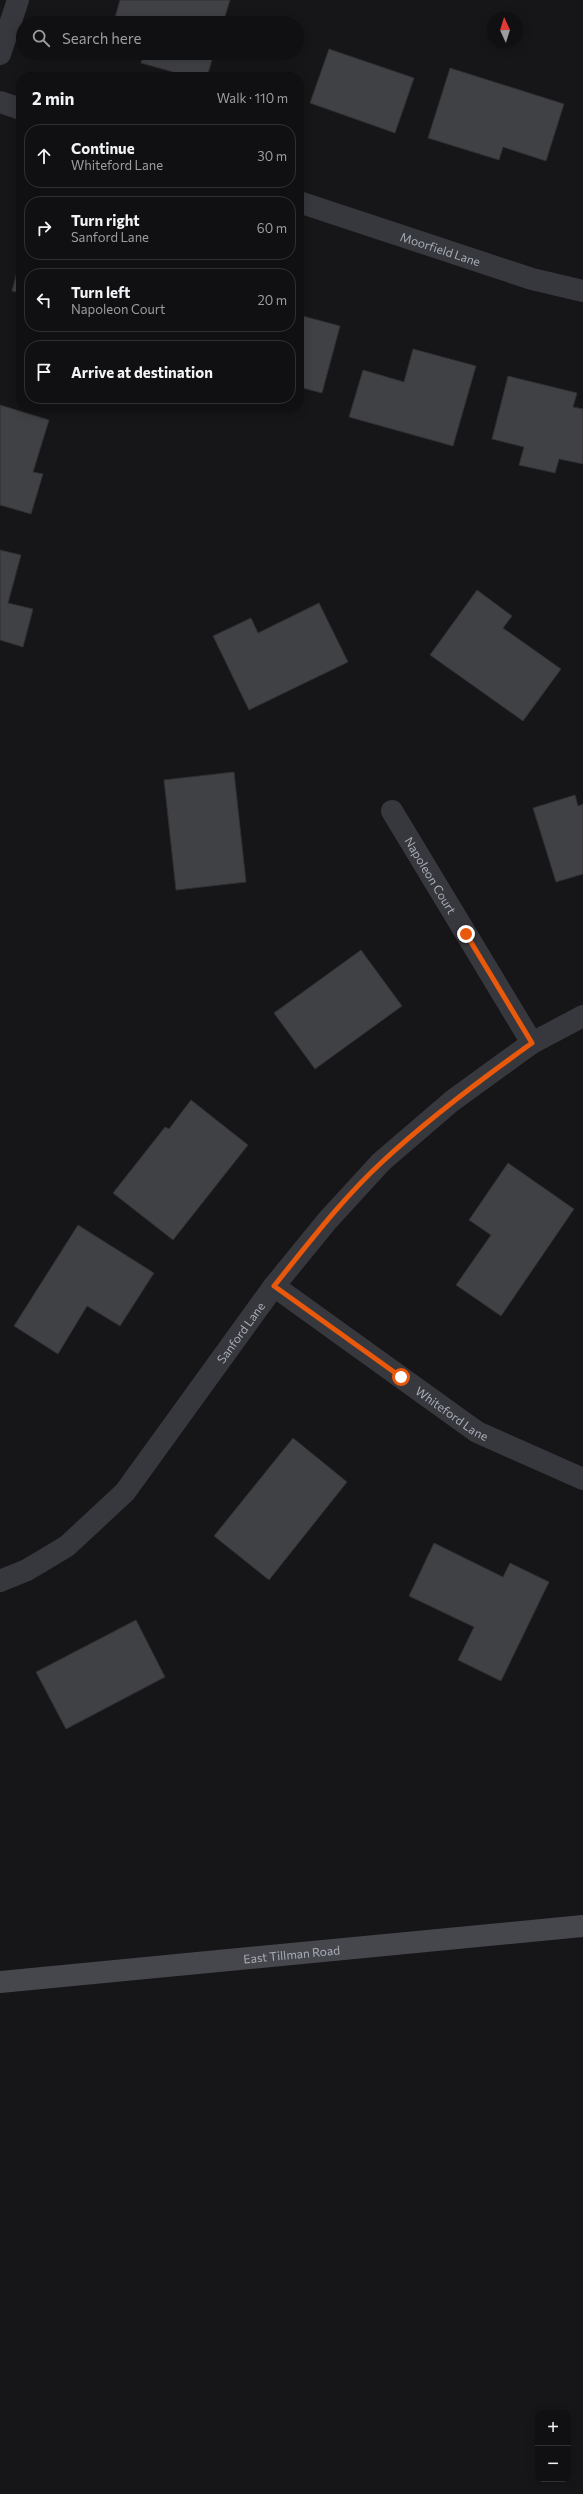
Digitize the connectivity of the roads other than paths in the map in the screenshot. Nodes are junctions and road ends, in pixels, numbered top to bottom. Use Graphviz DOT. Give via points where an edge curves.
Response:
graph roads {
  1 [pos="18,0"];
  2 [pos="0,54"];
  3 [pos="0,102"];
  4 [pos="16,107"];
  5 [pos="304,204"];
  6 [pos="583,291"];
  7 [pos="392,810"];
  8 [pos="583,1016"];
  9 [pos="532,1043"];
  10 [pos="274,1286"];
  11 [pos="583,1479"];
  12 [pos="0,1581"];
  13 [pos="583,1926"];
  14 [pos="0,1982"];
  1 -- 2 [label="street"];
  3 -- 4 [label="street"];
  5 -- 6 [label="street, Moorfield Lane" via="532,279"];
  7 -- 9 [label="street, Napoleon Court"];
  8 -- 9 [label="street, Sanford Lane"];
  9 -- 10 [label="street, Sanford Lane" via="452,1100 381,1162 327,1221"];
  10 -- 11 [label="street, Whiteford Lane" via="477,1432"];
  10 -- 12 [label="street, Sanford Lane" via="125,1492 67,1546 26,1570"];
  13 -- 14 [label="main road, East Tillman Road"];
}
